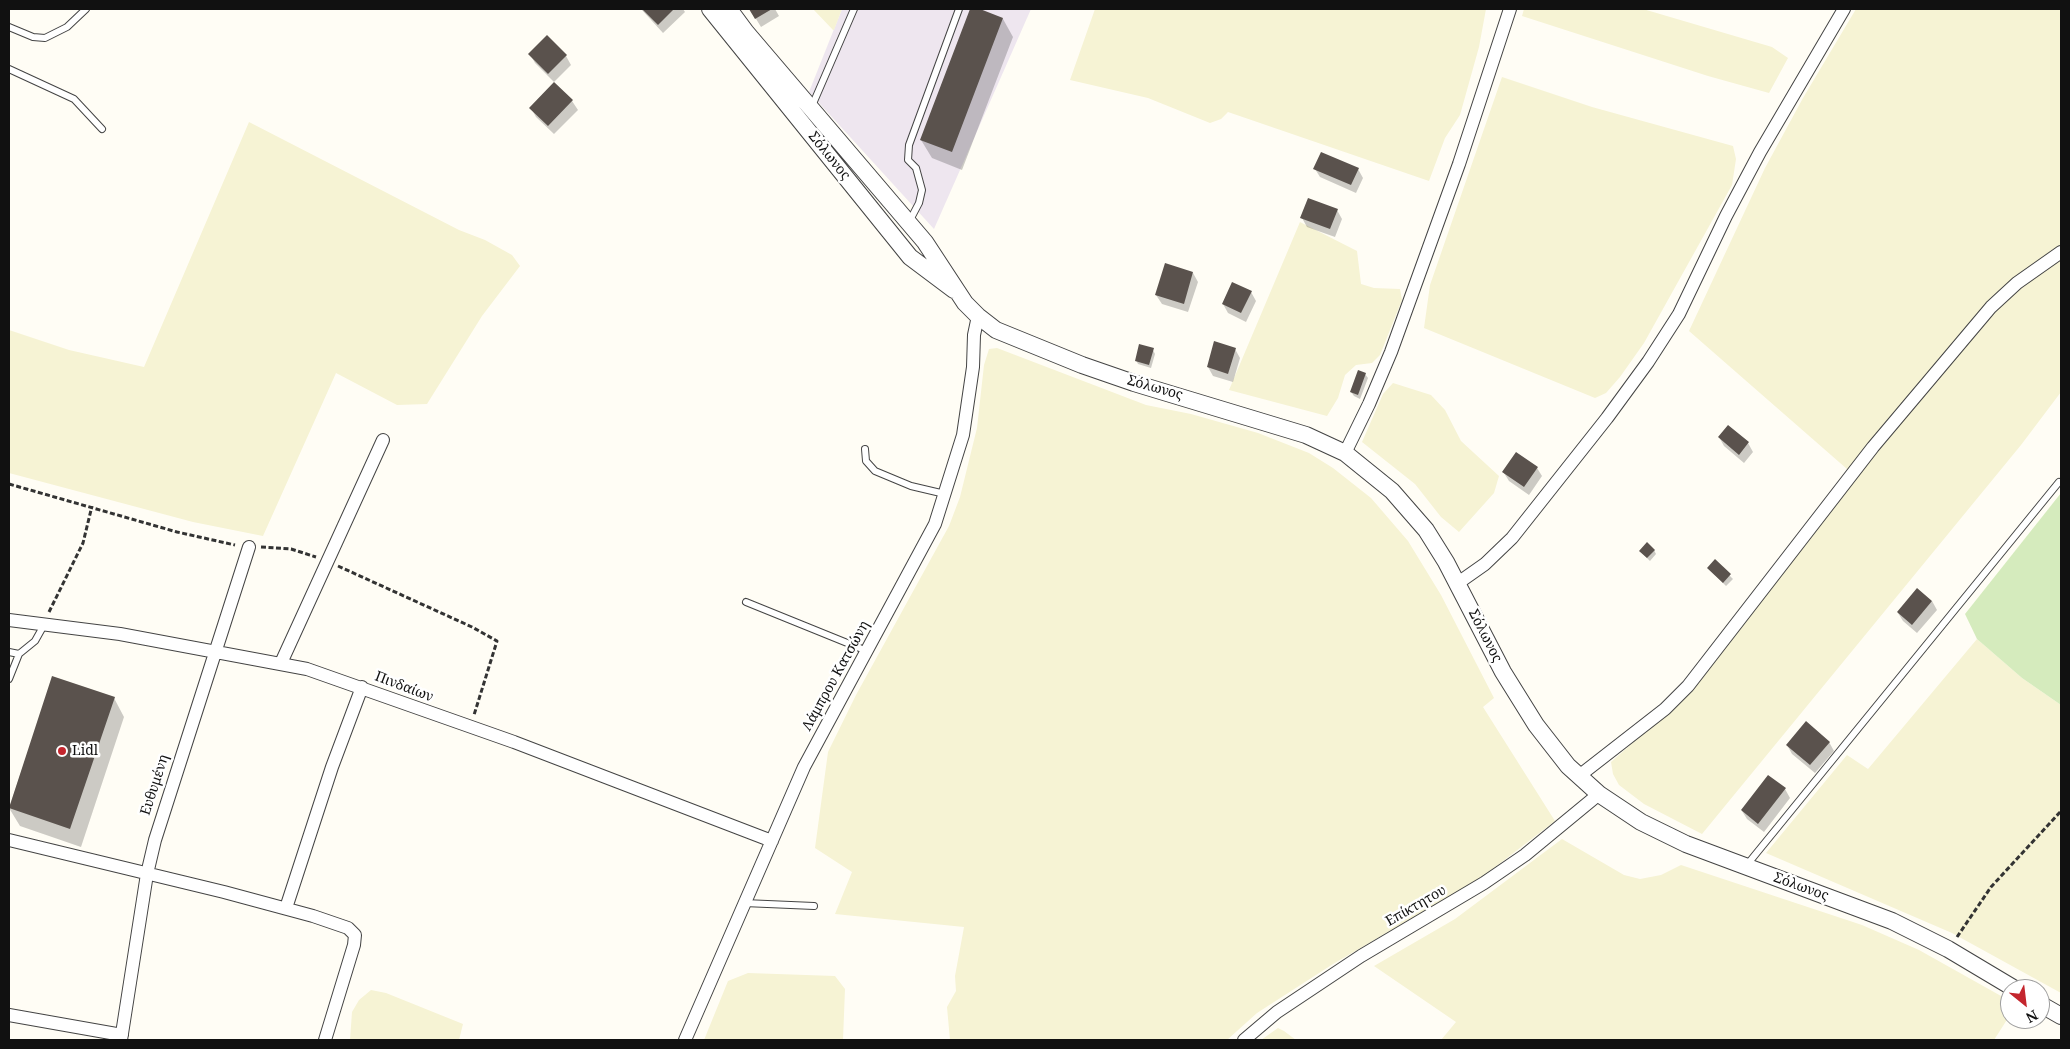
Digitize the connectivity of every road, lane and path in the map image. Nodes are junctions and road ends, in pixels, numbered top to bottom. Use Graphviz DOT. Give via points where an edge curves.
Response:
graph roads {
  1 [pos="86,9"];
  2 [pos="710,9"];
  3 [pos="729,9"];
  4 [pos="854,9"];
  5 [pos="959,9"];
  6 [pos="1510,9"];
  7 [pos="1844,9"];
  8 [pos="9,27"];
  9 [pos="9,69"];
  10 [pos="811,108"];
  11 [pos="102,129"];
  12 [pos="908,223"];
  13 [pos="2061,252"];
  14 [pos="958,293"];
  15 [pos="978,316"];
  16 [pos="383,440"];
  17 [pos="866,449"];
  18 [pos="1345,452"];
  19 [pos="2059,482"];
  20 [pos="9,484"];
  21 [pos="946,495"];
  22 [pos="92,506"];
  23 [pos="249,547"];
  24 [pos="327,562"];
  25 [pos="1458,583"];
  26 [pos="746,602"];
  27 [pos="9,620"];
  28 [pos="44,624"];
  29 [pos="216,650"];
  30 [pos="867,651"];
  31 [pos="9,652"];
  32 [pos="19,654"];
  33 [pos="281,663"];
  34 [pos="9,679"];
  35 [pos="362,687"];
  36 [pos="471,728"];
  37 [pos="1579,776"];
  38 [pos="1599,794"];
  39 [pos="2061,811"];
  40 [pos="9,840"];
  41 [pos="772,841"];
  42 [pos="1746,867"];
  43 [pos="147,874"];
  44 [pos="744,903"];
  45 [pos="814,906"];
  46 [pos="286,908"];
  47 [pos="1948,949"];
  48 [pos="2000,980"];
  49 [pos="2050,1010"];
  50 [pos="9,1015"];
  51 [pos="2061,1016"];
  52 [pos="121,1038"];
  53 [pos="325,1040"];
  54 [pos="685,1040"];
  55 [pos="1244,1040"];
  1 -- 8 [label="lane" via="67,27 45,38 32,37"];
  2 -- 14 [label="street, Σόλωνος" via="910,257"];
  3 -- 10 [label="street, Σόλωνος"];
  4 -- 10 [label="lane"];
  5 -- 12 [label="lane" via="909,145 908,160 916,168 922,190"];
  6 -- 18 [label="street" via="1459,164 1391,352"];
  7 -- 25 [label="street" via="1764,145 1679,314 1657,349 1626,394 1512,538 1485,564"];
  9 -- 11 [label="lane" via="74,99"];
  10 -- 12 [label="street, Σόλωνος"];
  12 -- 14 [label="street, Σόλωνος" via="943,267"];
  13 -- 37 [label="street" via="2017,283 1982,318 1874,447 1688,686 1665,709"];
  14 -- 15 [label="street, Σόλωνος"];
  15 -- 18 [label="street, Σόλωνος" via="996,330 1082,365 1306,434"];
  15 -- 21 [label="street, Λάμπρου Κατσώνη" via="963,435"];
  16 -- 24 [label="street"];
  17 -- 21 [label="lane" via="866,461 875,471 902,483"];
  18 -- 25 [label="street, Σόλωνος" via="1392,491 1426,530"];
  19 -- 42 [label="lane"];
  20 -- 22 [label="path"];
  21 -- 30 [label="street, Λάμπρου Κατσώνη" via="927,539"];
  22 -- 23 [label="path" via="177,532"];
  22 -- 28 [label="path" via="83,543"];
  23 -- 24 [label="path" via="291,549"];
  23 -- 29 [label="street, Ευθυμένη"];
  24 -- 33 [label="street"];
  24 -- 36 [label="path" via="497,641"];
  25 -- 37 [label="street, Σόλωνος" via="1522,704 1547,741"];
  26 -- 30 [label="lane"];
  27 -- 28 [label="street, Πινδαίων"];
  28 -- 29 [label="street, Πινδαίων"];
  28 -- 32 [label="lane" via="34,640"];
  29 -- 33 [label="street, Πινδαίων"];
  29 -- 43 [label="street, Ευθυμένη" via="162,813"];
  30 -- 41 [label="street, Λάμπρου Κατσώνη" via="804,767"];
  31 -- 32 [label="lane"];
  32 -- 34 [label="lane"];
  33 -- 35 [label="street, Πινδαίων"];
  35 -- 36 [label="street, Πινδαίων"];
  35 -- 46 [label="street"];
  36 -- 41 [label="street, Πινδαίων"];
  37 -- 38 [label="street, Σόλωνος"];
  38 -- 42 [label="street, Σόλωνος" via="1666,836"];
  38 -- 55 [label="street, Επίκτητου" via="1484,883 1361,956 1277,1012"];
  39 -- 47 [label="path" via="1991,887"];
  40 -- 43 [label="street"];
  41 -- 44 [label="street, Λάμπρου Κατσώνη"];
  42 -- 47 [label="street, Σόλωνος" via="1861,908"];
  43 -- 46 [label="street"];
  43 -- 52 [label="street, Ευθυμένη"];
  44 -- 45 [label="lane"];
  44 -- 54 [label="street, Λάμπρου Κατσώνη"];
  46 -- 53 [label="street" via="342,926 355,935"];
  47 -- 48 [label="street, Σόλωνος"];
  49 -- 51 [label="street"];
  50 -- 52 [label="street"];
}
